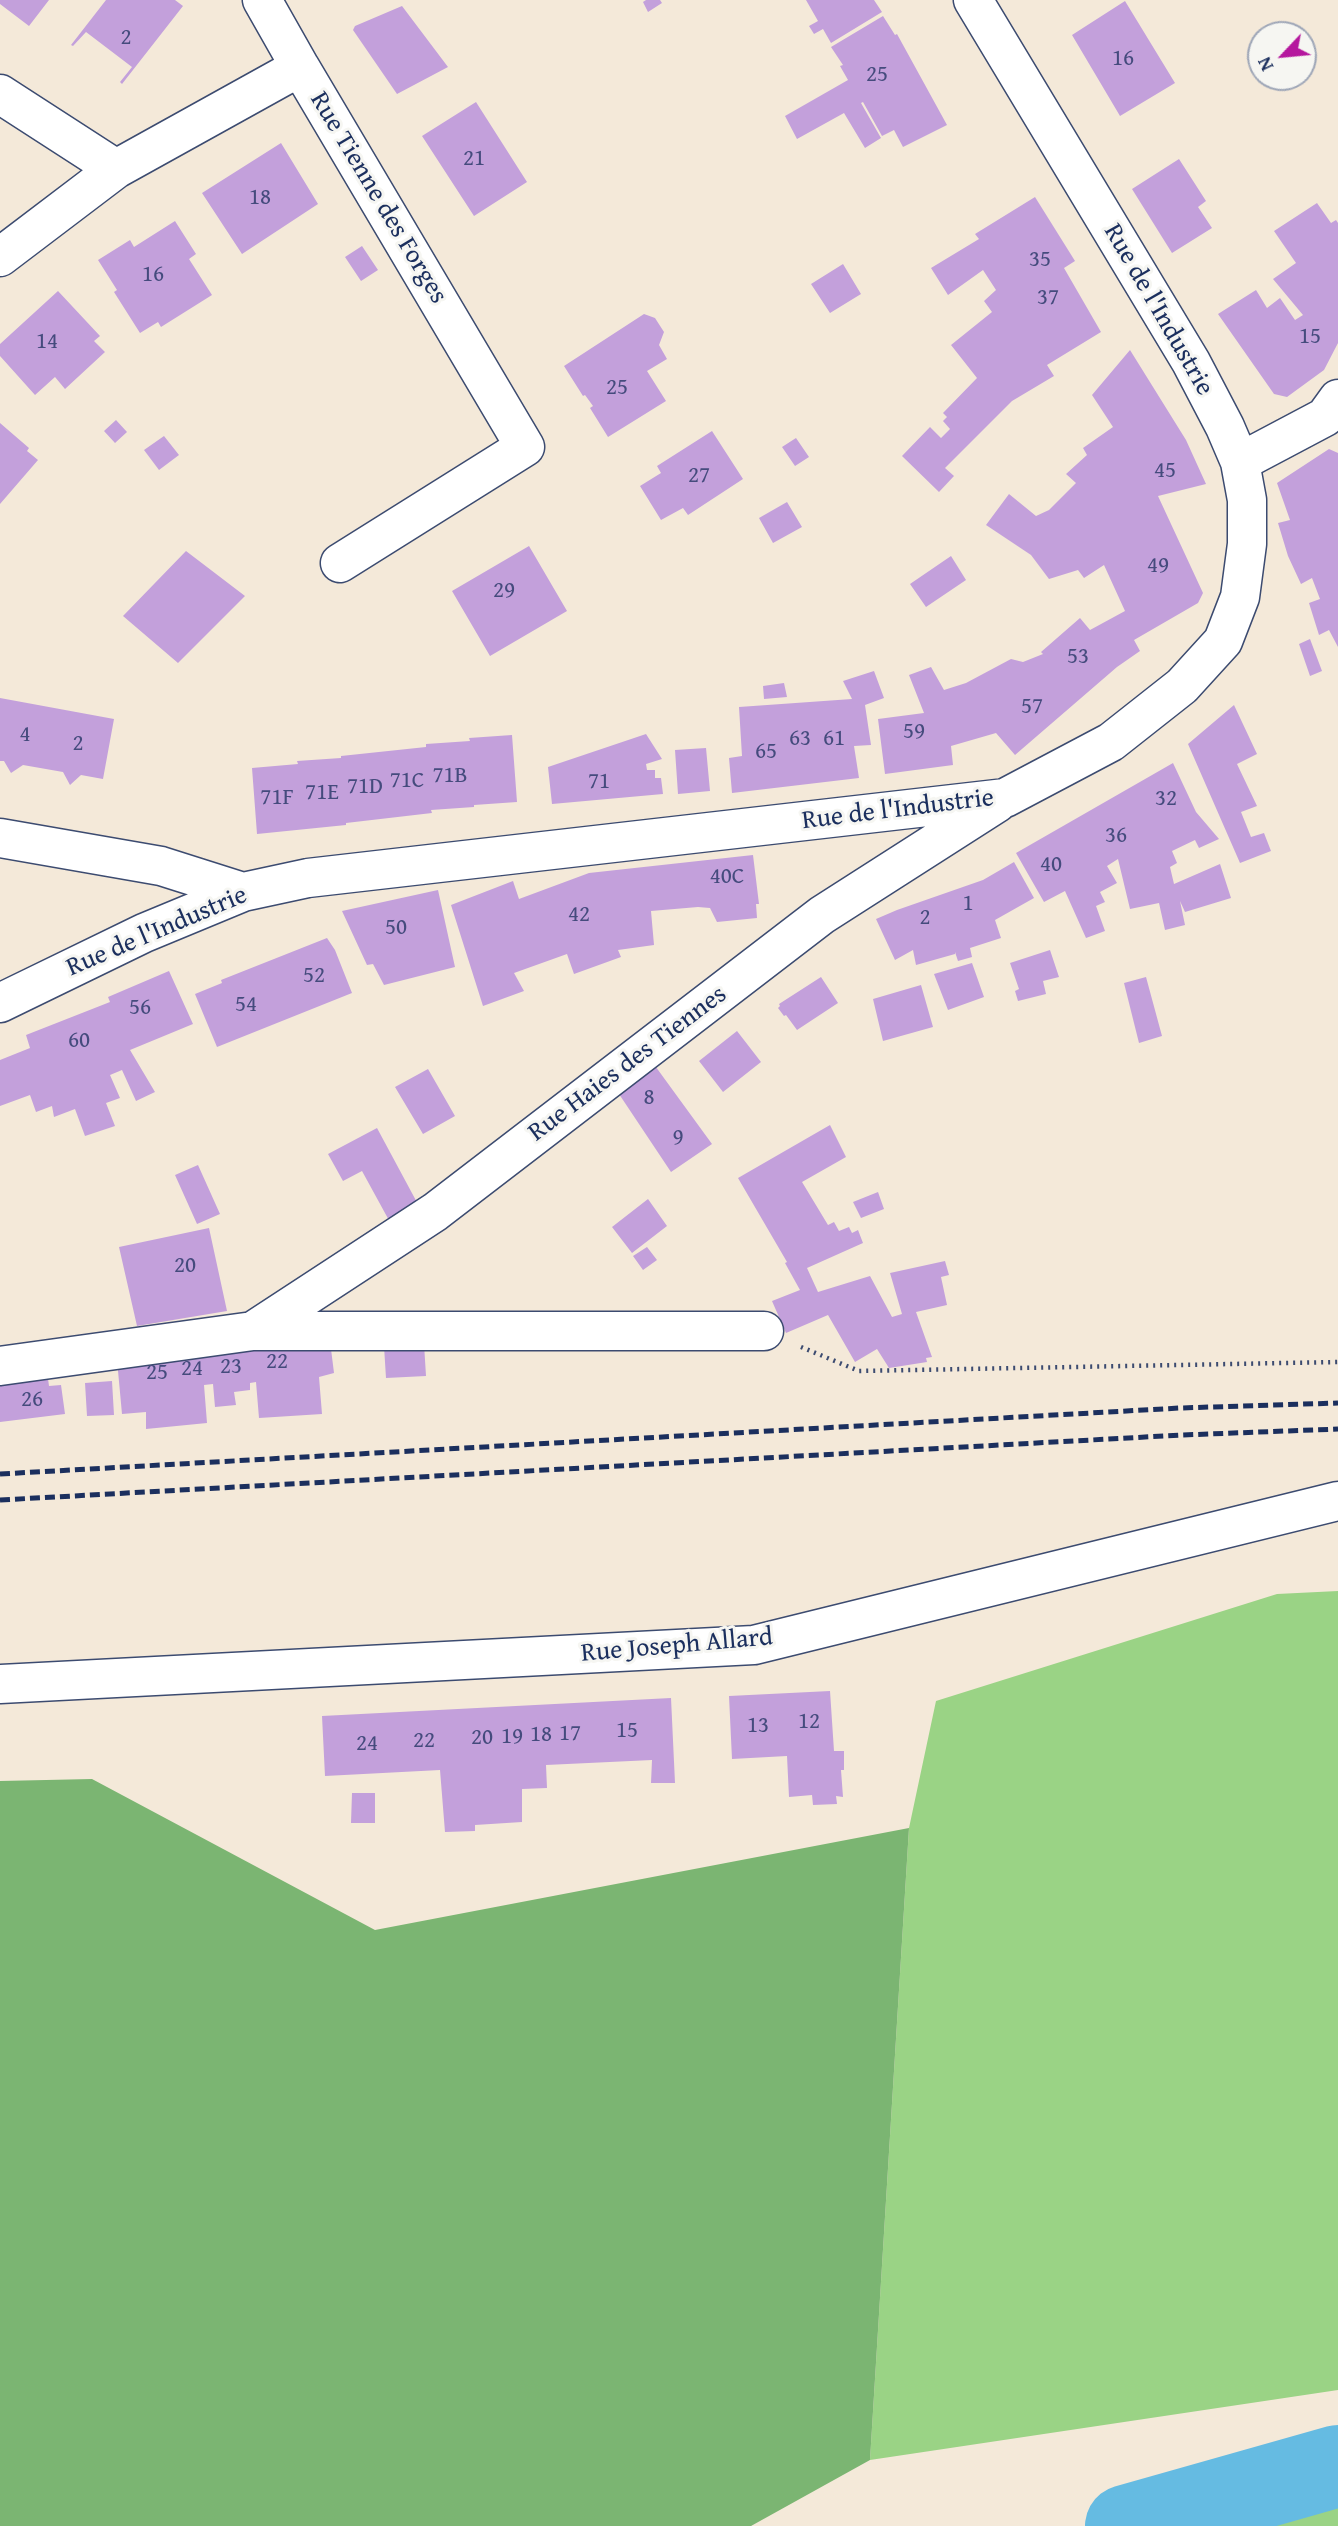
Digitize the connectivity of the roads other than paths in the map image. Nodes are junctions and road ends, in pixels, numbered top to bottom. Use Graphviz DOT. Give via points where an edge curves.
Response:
graph roads {
  1 [pos="261,0"];
  2 [pos="973,0"];
  3 [pos="300,67"];
  4 [pos="0,94"];
  5 [pos="116,169"];
  6 [pos="0,257"];
  7 [pos="1338,399"];
  8 [pos="1240,462"];
  9 [pos="340,563"];
  10 [pos="1005,798"];
  11 [pos="0,838"];
  12 [pos="243,892"];
  13 [pos="0,1003"];
  14 [pos="253,1331"];
  15 [pos="764,1331"];
  16 [pos="0,1366"];
  17 [pos="1338,1501"];
  18 [pos="0,1684"];
  1 -- 3 [label="street"];
  2 -- 8 [label="street, Rue de l'Industrie" via="1191,362"];
  3 -- 5 [label="street, Rue Tienne des Forges"];
  3 -- 9 [label="street, Rue Tienne des Forges" via="525,447"];
  4 -- 5 [label="street"];
  5 -- 6 [label="street, Rue Tienne des Forges"];
  7 -- 8 [label="street" via="1325,417"];
  8 -- 10 [label="street, Rue de l'Industrie" via="1247,500 1247,544 1240,597 1223,641 1182,686 1111,742"];
  10 -- 12 [label="street, Rue de l'Industrie" via="308,878"];
  10 -- 14 [label="street, Rue Haies des Tiennes" via="822,915 435,1212"];
  11 -- 12 [label="street" via="161,866"];
  12 -- 13 [label="street, Rue de l'Industrie" via="144,933"];
  14 -- 15 [label="street, Rue Haies des Tiennes"];
  14 -- 16 [label="street, Rue Haies des Tiennes"];
  17 -- 18 [label="street, Rue Joseph Allard" via="754,1645"];
}
